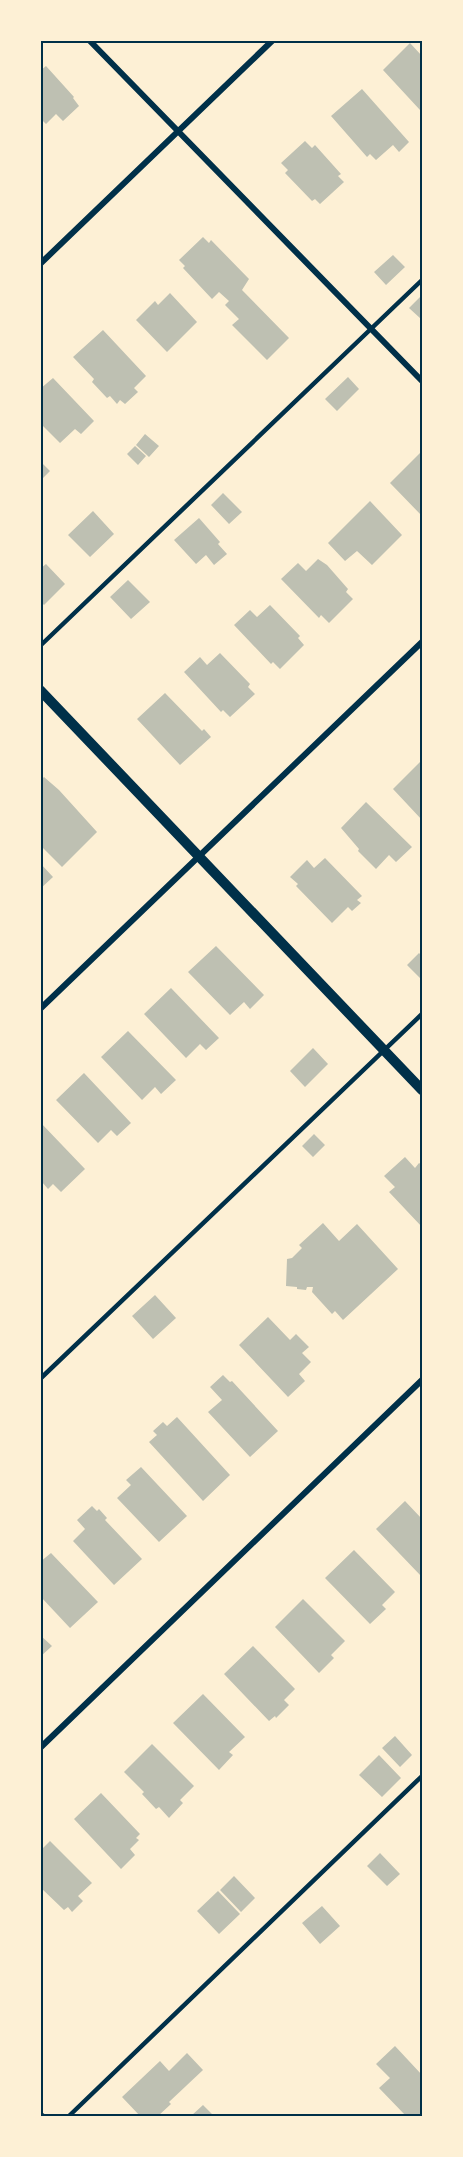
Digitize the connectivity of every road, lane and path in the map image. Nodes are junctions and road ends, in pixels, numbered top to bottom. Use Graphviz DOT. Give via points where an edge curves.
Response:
graph roads {
  1 [pos="89,40"];
  2 [pos="273,40"];
  3 [pos="178,132"];
  4 [pos="40,264"];
  5 [pos="423,280"];
  6 [pos="372,329"];
  7 [pos="423,381"];
  8 [pos="423,642"];
  9 [pos="40,646"];
  10 [pos="40,690"];
  11 [pos="200,856"];
  12 [pos="40,1009"];
  13 [pos="423,1014"];
  14 [pos="385,1050"];
  15 [pos="423,1090"];
  16 [pos="40,1379"];
  17 [pos="423,1380"];
  18 [pos="40,1748"];
  19 [pos="423,1776"];
  20 [pos="69,2116"];
  1 -- 3 [label="street"];
  2 -- 3 [label="street"];
  3 -- 4 [label="street"];
  3 -- 6 [label="street"];
  5 -- 6 [label="lane"];
  6 -- 7 [label="street"];
  6 -- 9 [label="lane"];
  8 -- 11 [label="street"];
  10 -- 11 [label="street"];
  11 -- 12 [label="street"];
  11 -- 14 [label="street"];
  13 -- 14 [label="lane"];
  14 -- 15 [label="street"];
  14 -- 16 [label="lane"];
  17 -- 18 [label="street"];
  19 -- 20 [label="lane"];
}
